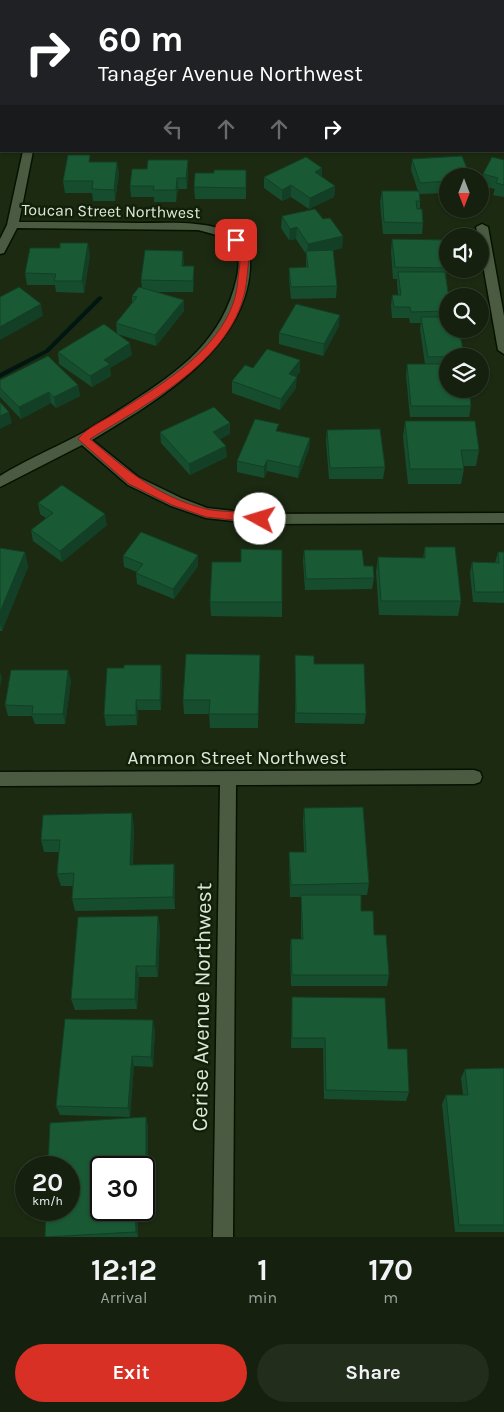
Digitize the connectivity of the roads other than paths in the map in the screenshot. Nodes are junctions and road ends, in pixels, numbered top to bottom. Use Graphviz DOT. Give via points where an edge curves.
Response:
graph roads {
  1 [pos="28,152"];
  2 [pos="13,225"];
  3 [pos="482,227"];
  4 [pos="0,250"];
  5 [pos="504,350"];
  6 [pos="83,439"];
  7 [pos="0,482"];
  8 [pos="504,518"];
  9 [pos="474,777"];
  10 [pos="228,778"];
  11 [pos="0,779"];
  12 [pos="223,1237"];
  1 -- 2 [label="street"];
  2 -- 4 [label="street"];
  2 -- 6 [label="street, Toucan Street Northwest" via="198,227 221,232 236,240 245,251 242,288 234,311 212,347 175,380"];
  3 -- 5 [label="street"];
  6 -- 7 [label="street"];
  6 -- 8 [label="street" via="133,481 206,513 260,519"];
  9 -- 10 [label="street, Ammon Street Northwest"];
  10 -- 11 [label="street, Ammon Street Northwest"];
  10 -- 12 [label="street, Cerise Avenue Northwest"];
}
